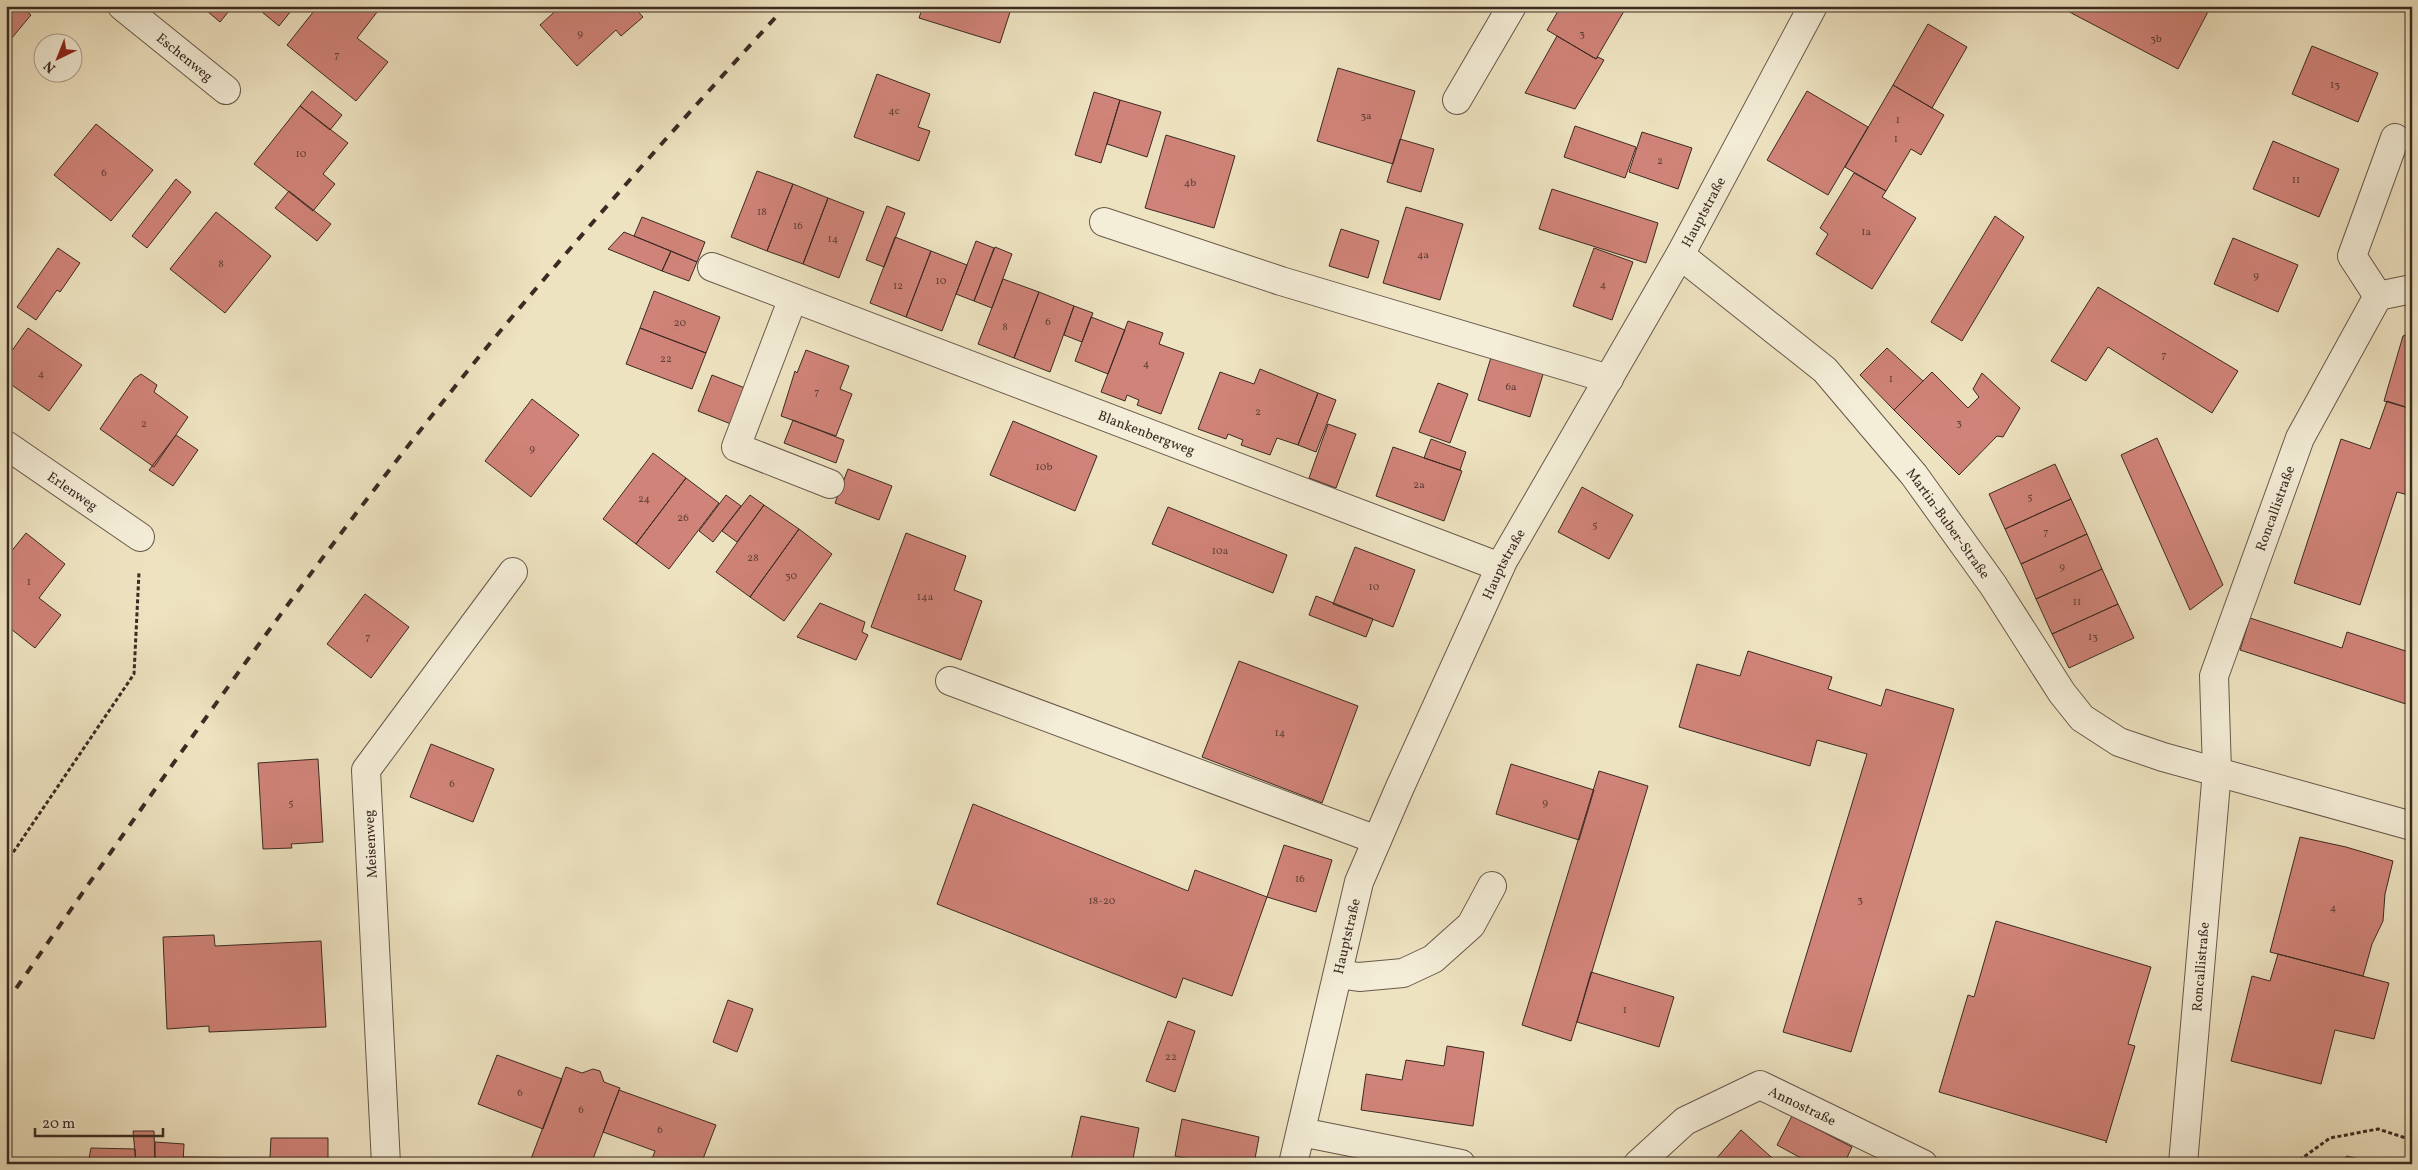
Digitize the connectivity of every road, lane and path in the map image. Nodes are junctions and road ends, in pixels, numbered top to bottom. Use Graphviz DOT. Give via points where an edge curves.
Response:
graph roads {
  1 [pos="122,6"];
  2 [pos="1512,6"];
  3 [pos="1813,6"];
  4 [pos="226,90"];
  5 [pos="1457,100"];
  6 [pos="2395,138"];
  7 [pos="1104,222"];
  8 [pos="1680,255"];
  9 [pos="712,267"];
  10 [pos="2412,291"];
  11 [pos="2378,296"];
  12 [pos="793,298"];
  13 [pos="1609,379"];
  14 [pos="6,445"];
  15 [pos="830,484"];
  16 [pos="140,537"];
  17 [pos="1500,567"];
  18 [pos="513,572"];
  19 [pos="950,681"];
  20 [pos="2217,771"];
  21 [pos="2412,826"];
  22 [pos="1377,840"];
  23 [pos="6,863"];
  24 [pos="1492,886"];
  25 [pos="1338,974"];
  26 [pos="1301,1132"];
  27 [pos="2412,1140"];
  28 [pos="386,1164"];
  29 [pos="1293,1164"];
  30 [pos="1461,1164"];
  31 [pos="1638,1164"];
  32 [pos="1922,1164"];
  33 [pos="2183,1164"];
  34 [pos="2294,1164"];
  1 -- 4 [label="street, Eschenweg"];
  2 -- 5 [label="street"];
  3 -- 8 [label="street, Hauptstraße"];
  6 -- 11 [label="street" via="2352,256"];
  7 -- 13 [label="street" via="1281,281"];
  8 -- 13 [label="street, Hauptstraße"];
  8 -- 20 [label="street, Martin-Buber-Straße" via="1825,370 1914,475 2082,718 2119,742"];
  9 -- 12 [label="street, Blankenbergweg"];
  10 -- 11 [label="street"];
  11 -- 20 [label="street, Roncallistraße" via="2300,438 2214,676"];
  12 -- 15 [label="street" via="736,448"];
  12 -- 17 [label="street, Blankenbergweg"];
  13 -- 17 [label="street, Hauptstraße"];
  14 -- 16 [label="street, Erlenweg"];
  16 -- 23 [label="path" via="134,674"];
  17 -- 22 [label="street, Hauptstraße"];
  18 -- 28 [label="street, Meisenweg" via="366,770"];
  19 -- 22 [label="street"];
  20 -- 21 [label="street"];
  20 -- 33 [label="street, Roncallistraße"];
  22 -- 25 [label="street, Hauptstraße" via="1359,882"];
  24 -- 25 [label="street" via="1471,925 1433,959 1403,973 1358,977"];
  25 -- 26 [label="street, Hauptstraße"];
  26 -- 29 [label="street, Hauptstraße"];
  26 -- 30 [label="street"];
  27 -- 34 [label="path" via="2378,1129 2330,1138"];
  31 -- 32 [label="street, Annostraße" via="1684,1121 1760,1085"];
}
